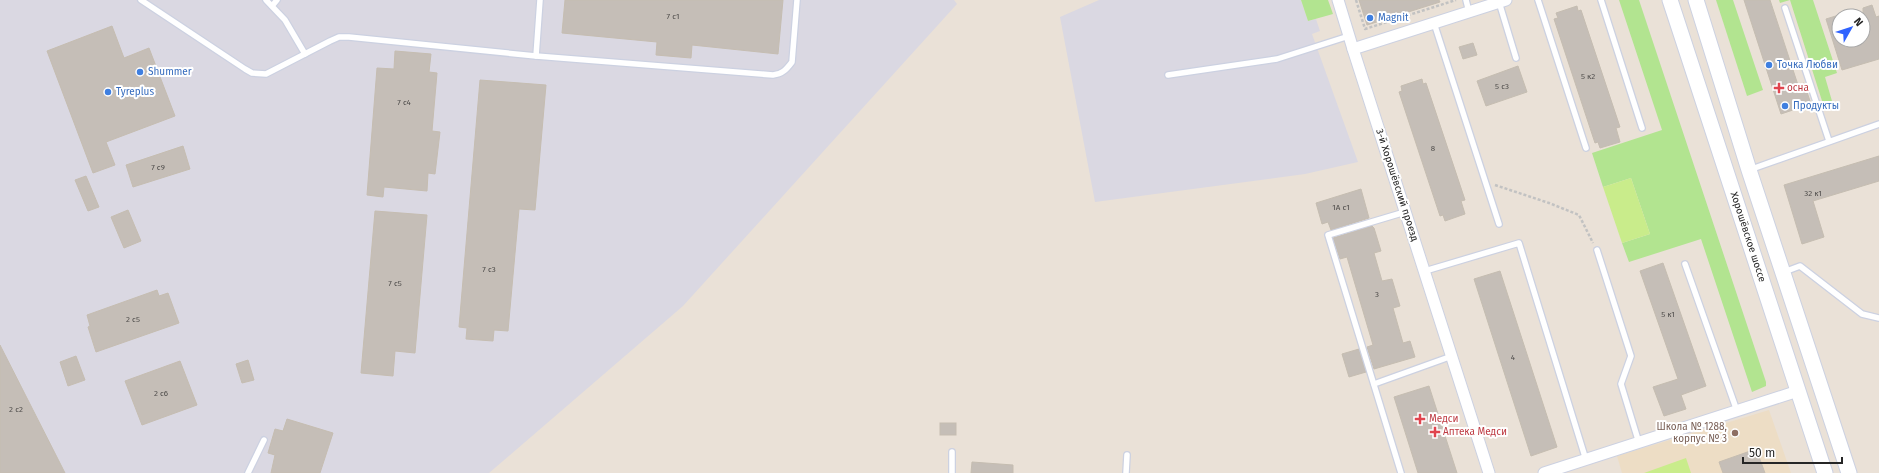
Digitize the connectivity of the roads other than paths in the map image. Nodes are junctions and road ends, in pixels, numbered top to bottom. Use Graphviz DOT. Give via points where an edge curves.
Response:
graph roads {
  1 [pos="142,0"];
  2 [pos="266,0"];
  3 [pos="277,0"];
  4 [pos="540,0"];
  5 [pos="797,0"];
  6 [pos="1338,0"];
  7 [pos="1466,0"];
  8 [pos="1538,0"];
  9 [pos="1601,0"];
  10 [pos="1670,0"];
  11 [pos="1696,0"];
  12 [pos="1502,1"];
  13 [pos="272,6"];
  14 [pos="1785,8"];
  15 [pos="1470,12"];
  16 [pos="1434,23"];
  17 [pos="1349,36"];
  18 [pos="1353,49"];
  19 [pos="304,54"];
  20 [pos="536,56"];
  21 [pos="1516,58"];
  22 [pos="1168,75"];
  23 [pos="1879,124"];
  24 [pos="1642,128"];
  25 [pos="1829,141"];
  26 [pos="1586,148"];
  27 [pos="1749,170"];
  28 [pos="1405,212"];
  29 [pos="1498,224"];
  30 [pos="1597,250"];
  31 [pos="1685,264"];
  32 [pos="1425,271"];
  33 [pos="1783,272"];
  34 [pos="1879,318"];
  35 [pos="1452,356"];
  36 [pos="1374,384"];
  37 [pos="1798,391"];
  38 [pos="1737,411"];
  39 [pos="264,440"];
  40 [pos="1640,443"];
  41 [pos="952,452"];
  42 [pos="1127,455"];
  43 [pos="1586,460"];
  44 [pos="248,473"];
  45 [pos="952,473"];
  46 [pos="1126,473"];
  47 [pos="1401,473"];
  48 [pos="1489,473"];
  49 [pos="1544,473"];
  50 [pos="1825,473"];
  51 [pos="1849,473"];
  1 -- 19 [label="lane" via="252,72 266,74"];
  2 -- 13 [label="lane"];
  3 -- 13 [label="lane"];
  4 -- 20 [label="lane"];
  5 -- 20 [label="lane" via="792,62 780,74"];
  6 -- 17 [label="street, 3-й Хорошёвский проезд"];
  7 -- 15 [label="lane"];
  8 -- 26 [label="lane"];
  9 -- 24 [label="lane"];
  10 -- 37 [label="main road, Хорошёвское шоссе"];
  11 -- 27 [label="main road"];
  12 -- 15 [label="street"];
  12 -- 21 [label="lane"];
  13 -- 19 [label="lane" via="290,28"];
  14 -- 25 [label="lane"];
  15 -- 16 [label="street"];
  16 -- 18 [label="street"];
  16 -- 29 [label="lane"];
  17 -- 18 [label="street, 3-й Хорошёвский проезд"];
  17 -- 22 [label="lane" via="1278,59"];
  18 -- 28 [label="street, 3-й Хорошёвский проезд"];
  19 -- 20 [label="lane" via="339,37 349,37"];
  23 -- 25 [label="lane"];
  25 -- 27 [label="lane"];
  27 -- 33 [label="main road"];
  28 -- 32 [label="street, 3-й Хорошёвский проезд"];
  28 -- 36 [label="lane" via="1328,235"];
  30 -- 40 [label="lane" via="1631,356 1621,384"];
  31 -- 38 [label="lane"];
  32 -- 35 [label="street, 3-й Хорошёвский проезд"];
  32 -- 43 [label="lane" via="1519,243"];
  33 -- 34 [label="lane" via="1800,266 1862,314"];
  33 -- 51 [label="main road"];
  35 -- 36 [label="lane"];
  35 -- 48 [label="street, 3-й Хорошёвский проезд"];
  36 -- 47 [label="lane"];
  37 -- 38 [label="street"];
  37 -- 50 [label="main road, Хорошёвское шоссе"];
  38 -- 40 [label="street"];
  39 -- 44 [label="lane"];
  40 -- 43 [label="street"];
  41 -- 45 [label="lane"];
  42 -- 46 [label="lane"];
  43 -- 49 [label="street"];
}
